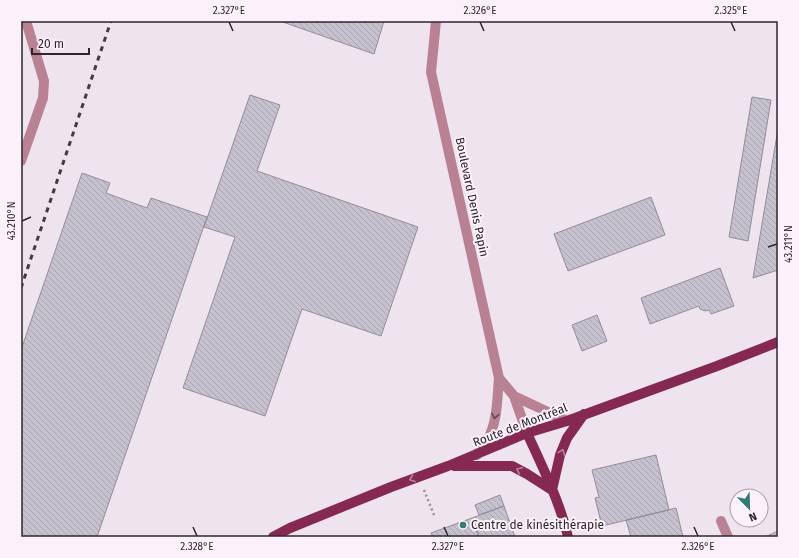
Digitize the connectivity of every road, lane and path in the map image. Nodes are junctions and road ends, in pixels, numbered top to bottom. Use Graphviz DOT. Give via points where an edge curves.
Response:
graph roads {
  1 [pos="26,21"];
  2 [pos="436,21"];
  3 [pos="21,161"];
  4 [pos="778,342"];
  5 [pos="499,378"];
  6 [pos="514,396"];
  7 [pos="584,414"];
  8 [pos="567,421"];
  9 [pos="527,433"];
  10 [pos="477,455"];
  11 [pos="448,466"];
  12 [pos="552,490"];
  13 [pos="427,497"];
  14 [pos="434,515"];
  15 [pos="721,521"];
  16 [pos="273,537"];
  17 [pos="568,537"];
  18 [pos="728,537"];
  1 -- 3 [label="street" via="44,81 42,98"];
  2 -- 5 [label="street, Boulevard Denis Papin" via="431,72"];
  4 -- 7 [label="main road, Route de Montréal"];
  5 -- 6 [label="street, Boulevard Denis Papin"];
  5 -- 10 [label="street, Boulevard Denis Papin, one-way" via="492,429"];
  6 -- 8 [label="street, Boulevard Denis Papin"];
  6 -- 9 [label="street, Boulevard Denis Papin"];
  7 -- 8 [label="main road, Route de Montréal"];
  12 -- 7 [label="main road, one-way" via="560,455 567,438"];
  8 -- 9 [label="main road, Route de Montréal"];
  9 -- 10 [label="main road, Route de Montréal"];
  9 -- 12 [label="main road"];
  10 -- 11 [label="main road, Route de Montréal"];
  12 -- 11 [label="main road, one-way" via="512,466"];
  11 -- 16 [label="main road, Route de Montréal, one-way"];
  12 -- 17 [label="main road"];
  13 -- 14 [label="path"];
  15 -- 18 [label="street"];
}
